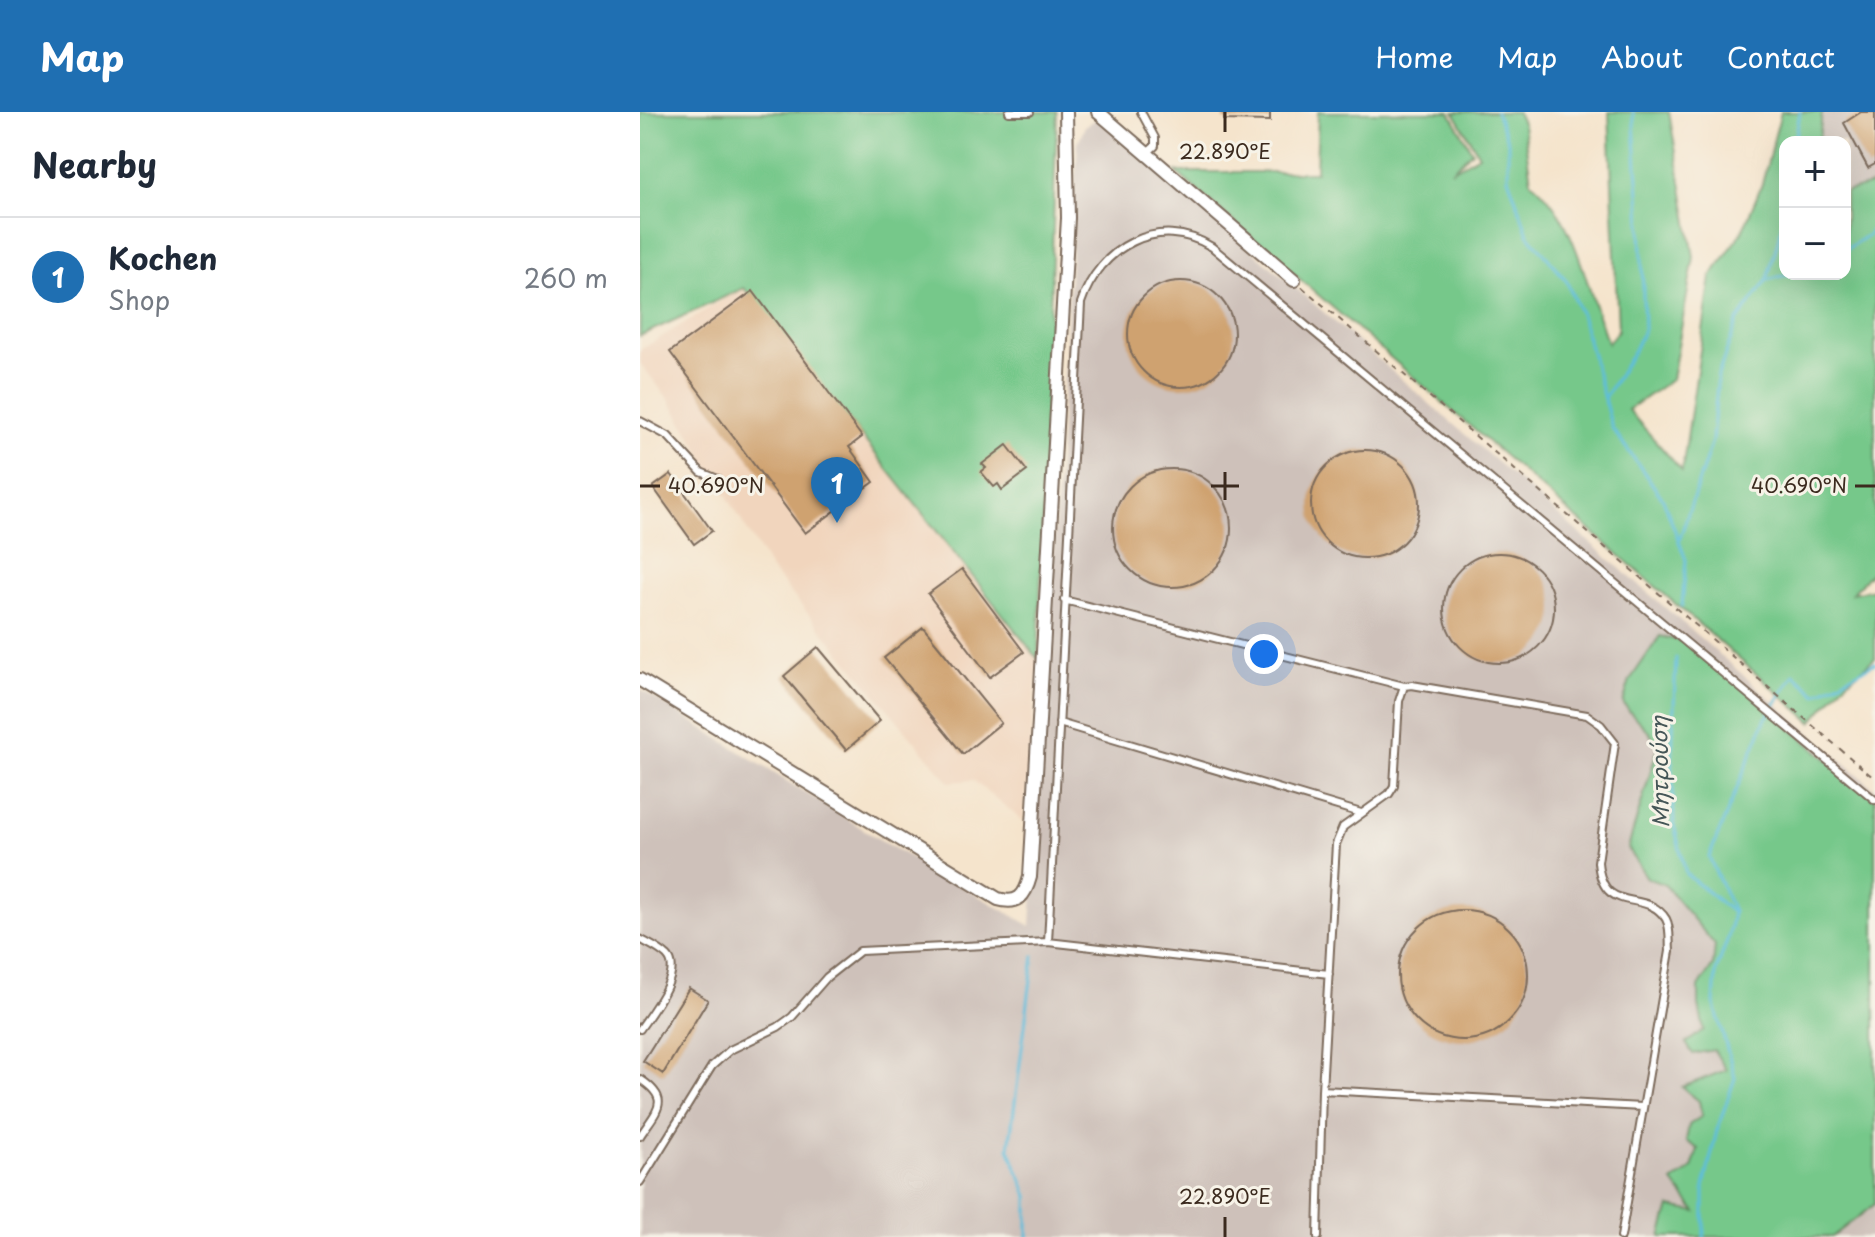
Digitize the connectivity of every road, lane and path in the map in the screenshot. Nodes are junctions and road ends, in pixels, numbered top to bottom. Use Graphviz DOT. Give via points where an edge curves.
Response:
graph roads {
  1 [pos="1009,112"];
  2 [pos="1030,112"];
  3 [pos="1066,112"];
  4 [pos="1098,112"];
  5 [pos="1141,112"];
  6 [pos="1146,154"];
  7 [pos="1294,280"];
  8 [pos="640,421"];
  9 [pos="718,479"];
  10 [pos="1064,600"];
  11 [pos="640,680"];
  12 [pos="1404,686"];
  13 [pos="1059,723"];
  14 [pos="1875,779"];
  15 [pos="1875,800"];
  16 [pos="1361,813"];
  17 [pos="640,939"];
  18 [pos="1048,942"];
  19 [pos="1329,974"];
  20 [pos="640,1029"];
  21 [pos="640,1079"];
  22 [pos="1322,1090"];
  23 [pos="1642,1107"];
  24 [pos="640,1136"];
  25 [pos="640,1182"];
  26 [pos="1318,1237"];
  27 [pos="1621,1237"];
  1 -- 2 [label="lane"];
  3 -- 11 [label="street" via="1068,234 1026,892 1020,899 998,899"];
  4 -- 6 [label="street"];
  5 -- 6 [label="lane" via="1155,138"];
  6 -- 7 [label="street"];
  7 -- 14 [label="path"];
  8 -- 9 [label="lane" via="668,436 701,472"];
  10 -- 12 [label="lane"];
  10 -- 13 [label="lane"];
  10 -- 15 [label="lane" via="1081,303 1087,285 1127,244 1161,235 1190,237 1212,247"];
  12 -- 16 [label="lane" via="1394,786"];
  12 -- 23 [label="lane" via="1587,715 1611,736 1615,750 1600,879 1619,897 1656,910 1666,920 1669,934"];
  13 -- 16 [label="lane"];
  13 -- 18 [label="lane"];
  16 -- 19 [label="lane" via="1343,827 1336,844"];
  17 -- 20 [label="lane" via="669,958 673,968"];
  18 -- 19 [label="lane"];
  18 -- 25 [label="lane" via="860,951 827,977 792,1017 730,1050 712,1066"];
  19 -- 22 [label="lane"];
  21 -- 24 [label="lane" via="660,1097"];
  22 -- 23 [label="lane"];
  22 -- 26 [label="lane"];
  23 -- 27 [label="lane"];
}
